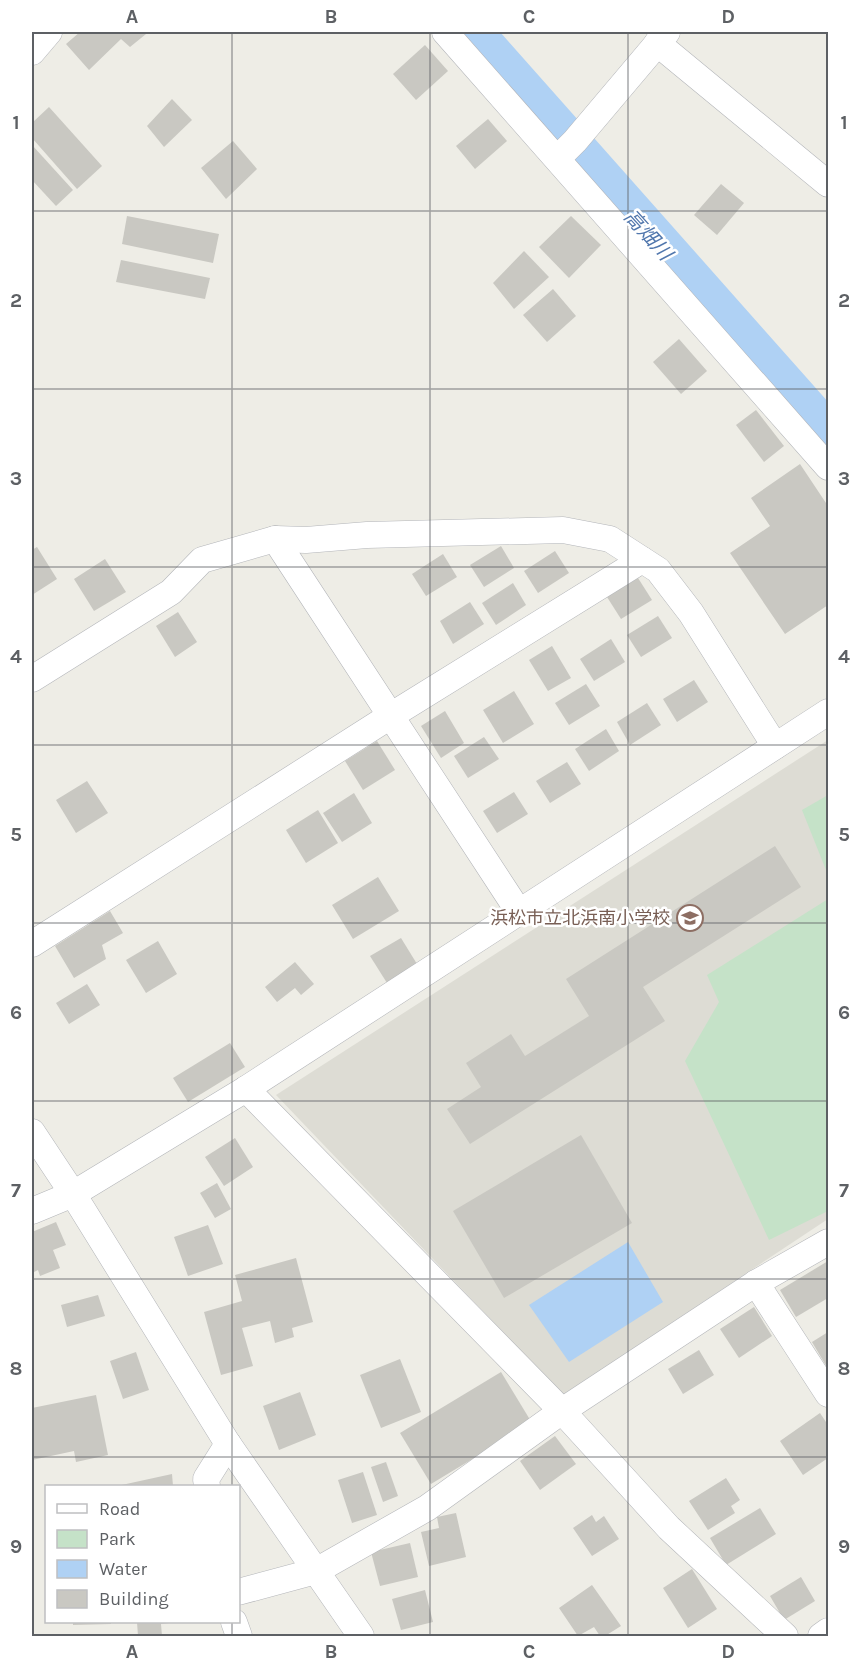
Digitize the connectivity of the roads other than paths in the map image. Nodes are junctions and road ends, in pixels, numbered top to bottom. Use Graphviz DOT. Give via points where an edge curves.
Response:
graph roads {
  1 [pos="49,32"];
  2 [pos="445,32"];
  3 [pos="662,37"];
  4 [pos="32,52"];
  5 [pos="566,150"];
  6 [pos="828,184"];
  7 [pos="828,467"];
  8 [pos="275,539"];
  9 [pos="642,560"];
  10 [pos="32,679"];
  11 [pos="828,712"];
  12 [pos="392,715"];
  13 [pos="775,746"];
  14 [pos="519,912"];
  15 [pos="32,944"];
  16 [pos="246,1089"];
  17 [pos="32,1132"];
  18 [pos="73,1194"];
  19 [pos="32,1211"];
  20 [pos="828,1242"];
  21 [pos="756,1283"];
  22 [pos="828,1394"];
  23 [pos="562,1411"];
  24 [pos="228,1444"];
  25 [pos="207,1485"];
  26 [pos="316,1571"];
  27 [pos="240,1591"];
  28 [pos="828,1631"];
  29 [pos="361,1636"];
  30 [pos="785,1636"];
  31 [pos="821,1636"];
  1 -- 4 [label="street"];
  2 -- 5 [label="street"];
  3 -- 5 [label="street"];
  3 -- 6 [label="street"];
  5 -- 7 [label="street"];
  8 -- 9 [label="street" via="563,530 610,539"];
  8 -- 10 [label="street" via="202,560 171,592"];
  8 -- 12 [label="street"];
  9 -- 12 [label="street"];
  9 -- 13 [label="street" via="658,570 691,612"];
  11 -- 13 [label="street"];
  12 -- 14 [label="street"];
  12 -- 15 [label="street"];
  13 -- 14 [label="street"];
  14 -- 16 [label="street"];
  16 -- 18 [label="street"];
  16 -- 23 [label="street"];
  17 -- 18 [label="street"];
  18 -- 19 [label="street"];
  18 -- 24 [label="street"];
  20 -- 21 [label="street"];
  21 -- 22 [label="street"];
  21 -- 23 [label="street"];
  23 -- 26 [label="street" via="428,1508"];
  23 -- 30 [label="street" via="669,1528"];
  24 -- 25 [label="street" via="206,1479"];
  24 -- 26 [label="street"];
  26 -- 27 [label="street"];
  26 -- 29 [label="street"];
  28 -- 31 [label="street"];
}
